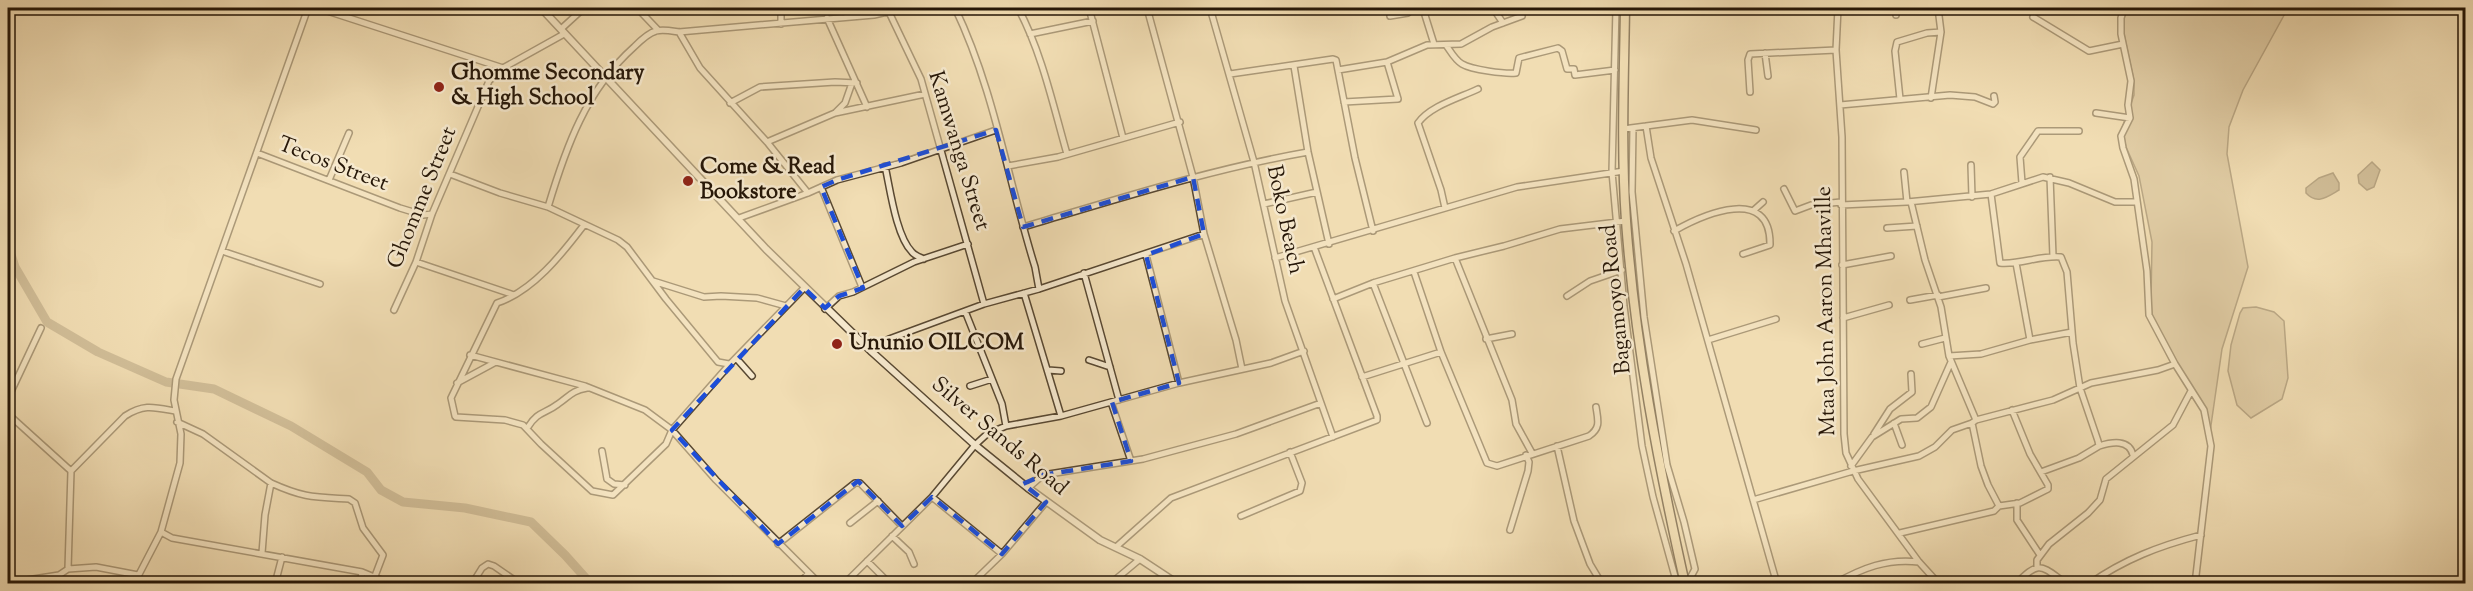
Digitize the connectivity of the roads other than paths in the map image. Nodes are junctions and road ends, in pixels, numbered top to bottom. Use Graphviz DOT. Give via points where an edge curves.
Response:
graph roads {
  1 [pos="308,8"];
  2 [pos="318,8"];
  3 [pos="541,8"];
  4 [pos="584,8"];
  5 [pos="637,8"];
  6 [pos="781,8"];
  7 [pos="847,8"];
  8 [pos="904,8"];
  9 [pos="955,8"];
  10 [pos="1020,8"];
  11 [pos="1089,8"];
  12 [pos="1147,8"];
  13 [pos="1210,8"];
  14 [pos="1414,8"];
  15 [pos="1493,8"];
  16 [pos="1616,8"];
  17 [pos="1624,8"];
  18 [pos="1838,8"];
  19 [pos="1896,8"];
  20 [pos="1938,8"];
  21 [pos="2124,8"];
  22 [pos="888,10"];
  23 [pos="1896,15"];
  24 [pos="1390,16"];
  25 [pos="1522,16"];
  26 [pos="847,17"];
  27 [pos="827,18"];
  28 [pos="2033,18"];
  29 [pos="1093,21"];
  30 [pos="1503,23"];
  31 [pos="781,24"];
  32 [pos="658,30"];
  33 [pos="563,31"];
  34 [pos="679,32"];
  35 [pos="1941,32"];
  36 [pos="1030,34"];
  37 [pos="1434,44"];
  38 [pos="2123,44"];
  39 [pos="1446,45"];
  40 [pos="1836,51"];
  41 [pos="1765,53"];
  42 [pos="1387,62"];
  43 [pos="1294,66"];
  44 [pos="503,68"];
  45 [pos="1338,70"];
  46 [pos="1615,70"];
  47 [pos="1230,74"];
  48 [pos="1768,76"];
  49 [pos="605,77"];
  50 [pos="854,83"];
  51 [pos="1478,89"];
  52 [pos="1750,92"];
  53 [pos="925,94"];
  54 [pos="1994,96"];
  55 [pos="1931,98"];
  56 [pos="1900,99"];
  57 [pos="1344,102"];
  58 [pos="730,103"];
  59 [pos="1840,105"];
  60 [pos="867,107"];
  61 [pos="835,113"];
  62 [pos="2096,113"];
  63 [pos="2130,118"];
  64 [pos="1180,122"];
  65 [pos="1646,126"];
  66 [pos="1628,128"];
  67 [pos="996,130"];
  68 [pos="1755,130"];
  69 [pos="2079,131"];
  70 [pos="349,133"];
  71 [pos="1123,138"];
  72 [pos="767,142"];
  73 [pos="941,148"];
  74 [pos="1308,152"];
  75 [pos="256,153"];
  76 [pos="1067,154"];
  77 [pos="1254,162"];
  78 [pos="1971,165"];
  79 [pos="885,166"];
  80 [pos="1008,166"];
  81 [pos="1624,171"];
  82 [pos="1612,172"];
  83 [pos="1904,172"];
  84 [pos="450,174"];
  85 [pos="1193,177"];
  86 [pos="2050,177"];
  87 [pos="329,180"];
  88 [pos="2022,183"];
  89 [pos="821,187"];
  90 [pos="1784,189"];
  91 [pos="1317,192"];
  92 [pos="808,193"];
  93 [pos="1990,194"];
  94 [pos="1972,197"];
  95 [pos="1762,202"];
  96 [pos="1909,202"];
  97 [pos="2137,202"];
  98 [pos="1841,203"];
  99 [pos="1264,204"];
  100 [pos="548,207"];
  101 [pos="1445,208"];
  102 [pos="1754,210"];
  103 [pos="432,214"];
  104 [pos="739,218"];
  105 [pos="1626,221"];
  106 [pos="1615,222"];
  107 [pos="584,225"];
  108 [pos="1023,226"];
  109 [pos="1917,226"];
  110 [pos="1887,228"];
  111 [pos="1373,231"];
  112 [pos="1674,231"];
  113 [pos="1204,234"];
  114 [pos="968,244"];
  115 [pos="1329,244"];
  116 [pos="1314,248"];
  117 [pos="222,251"];
  118 [pos="912,252"];
  119 [pos="1743,254"];
  120 [pos="1146,255"];
  121 [pos="1892,256"];
  122 [pos="2053,256"];
  123 [pos="1275,258"];
  124 [pos="1455,258"];
  125 [pos="924,259"];
  126 [pos="416,262"];
  127 [pos="912,263"];
  128 [pos="2016,263"];
  129 [pos="1842,265"];
  130 [pos="1631,268"];
  131 [pos="1620,270"];
  132 [pos="1414,272"];
  133 [pos="1084,273"];
  134 [pos="651,280"];
  135 [pos="1373,283"];
  136 [pos="320,284"];
  137 [pos="862,287"];
  138 [pos="804,288"];
  139 [pos="1986,288"];
  140 [pos="1039,289"];
  141 [pos="1024,293"];
  142 [pos="514,295"];
  143 [pos="1567,296"];
  144 [pos="1938,296"];
  145 [pos="1333,299"];
  146 [pos="1910,300"];
  147 [pos="984,304"];
  148 [pos="1889,305"];
  149 [pos="786,306"];
  150 [pos="825,309"];
  151 [pos="394,310"];
  152 [pos="965,311"];
  153 [pos="1843,318"];
  154 [pos="1776,319"];
  155 [pos="41,328"];
  156 [pos="2072,332"];
  157 [pos="1512,334"];
  158 [pos="1945,338"];
  159 [pos="1486,339"];
  160 [pos="1708,340"];
  161 [pos="2030,340"];
  162 [pos="1922,344"];
  163 [pos="1304,351"];
  164 [pos="872,352"];
  165 [pos="1441,352"];
  166 [pos="470,355"];
  167 [pos="736,358"];
  168 [pos="1950,359"];
  169 [pos="1089,360"];
  170 [pos="494,363"];
  171 [pos="731,363"];
  172 [pos="1405,363"];
  173 [pos="2175,364"];
  174 [pos="1110,367"];
  175 [pos="1242,369"];
  176 [pos="1048,370"];
  177 [pos="1061,371"];
  178 [pos="1911,374"];
  179 [pos="752,376"];
  180 [pos="1362,377"];
  181 [pos="992,379"];
  182 [pos="457,383"];
  183 [pos="1179,383"];
  184 [pos="970,386"];
  185 [pos="589,388"];
  186 [pos="2080,388"];
  187 [pos="2191,391"];
  188 [pos="8,398"];
  189 [pos="1119,400"];
  190 [pos="1112,402"];
  191 [pos="1321,404"];
  192 [pos="1596,407"];
  193 [pos="2012,410"];
  194 [pos="175,411"];
  195 [pos="8,414"];
  196 [pos="1061,416"];
  197 [pos="177,422"];
  198 [pos="1974,422"];
  199 [pos="1427,423"];
  200 [pos="1894,423"];
  201 [pos="1006,426"];
  202 [pos="528,427"];
  203 [pos="672,430"];
  204 [pos="1874,435"];
  205 [pos="1333,437"];
  206 [pos="1658,439"];
  207 [pos="975,445"];
  208 [pos="1902,445"];
  209 [pos="1557,446"];
  210 [pos="2099,446"];
  211 [pos="602,451"];
  212 [pos="1290,452"];
  213 [pos="1529,454"];
  214 [pos="2133,455"];
  215 [pos="1131,461"];
  216 [pos="1852,468"];
  217 [pos="71,471"];
  218 [pos="2041,472"];
  219 [pos="271,483"];
  220 [pos="625,485"];
  221 [pos="1028,488"];
  222 [pos="932,497"];
  223 [pos="1753,500"];
  224 [pos="878,501"];
  225 [pos="1046,502"];
  226 [pos="2017,503"];
  227 [pos="1999,506"];
  228 [pos="1241,516"];
  229 [pos="850,523"];
  230 [pos="902,526"];
  231 [pos="1510,530"];
  232 [pos="161,532"];
  233 [pos="1900,534"];
  234 [pos="2201,535"];
  235 [pos="892,536"];
  236 [pos="778,544"];
  237 [pos="1116,547"];
  238 [pos="262,553"];
  239 [pos="1002,554"];
  240 [pos="2040,555"];
  241 [pos="282,557"];
  242 [pos="1140,559"];
  243 [pos="867,561"];
  244 [pos="1919,562"];
  245 [pos="914,564"];
  246 [pos="2037,567"];
  247 [pos="68,569"];
  248 [pos="362,572"];
  249 [pos="808,574"];
  250 [pos="138,575"];
  251 [pos="375,576"];
  252 [pos="8,583"];
  253 [pos="134,584"];
  254 [pos="275,584"];
  255 [pos="360,584"];
  256 [pos="391,584"];
  257 [pos="472,584"];
  258 [pos="520,584"];
  259 [pos="799,584"];
  260 [pos="820,584"];
  261 [pos="844,584"];
  262 [pos="890,584"];
  263 [pos="971,584"];
  264 [pos="1110,584"];
  265 [pos="1178,584"];
  266 [pos="1602,584"];
  267 [pos="1677,584"];
  268 [pos="1686,584"];
  269 [pos="1777,584"];
  270 [pos="1834,584"];
  271 [pos="1939,584"];
  272 [pos="2016,584"];
  273 [pos="2067,584"];
  274 [pos="2089,584"];
  275 [pos="2195,584"];
  1 -- 75 [label="street"];
  2 -- 44 [label="street"];
  3 -- 33 [label="street, Silver Sands Road"];
  4 -- 33 [label="street, Ghomme Street"];
  5 -- 32 [label="street"];
  6 -- 31 [label="street"];
  7 -- 26 [label="street"];
  8 -- 22 [label="street"];
  9 -- 67 [label="street" via="968,35"];
  10 -- 36 [label="street"];
  11 -- 29 [label="street"];
  12 -- 64 [label="street"];
  13 -- 47 [label="street, Boko Beach"];
  14 -- 24 [label="street"];
  14 -- 37 [label="street" via="1424,12"];
  15 -- 30 [label="street"];
  16 -- 46 [label="street"];
  17 -- 66 [label="highway, Bagamoyo Road"];
  18 -- 40 [label="street, Mtaa John Aaron Mhaville"];
  19 -- 23 [label="street"];
  20 -- 35 [label="street"];
  21 -- 38 [label="street"];
  22 -- 26 [label="street"];
  22 -- 53 [label="street, Kamwanga Street"];
  25 -- 30 [label="street"];
  26 -- 27 [label="street"];
  27 -- 31 [label="street"];
  27 -- 50 [label="street"];
  28 -- 38 [label="street" via="2089,51"];
  29 -- 36 [label="street"];
  29 -- 71 [label="street"];
  30 -- 39 [label="street" via="1461,44"];
  31 -- 34 [label="street"];
  32 -- 34 [label="street"];
  32 -- 49 [label="street" via="636,45"];
  33 -- 44 [label="street, Ghomme Street"];
  33 -- 49 [label="street, Silver Sands Road"];
  34 -- 58 [label="street" via="700,68"];
  35 -- 55 [label="street"];
  35 -- 56 [label="street" via="1897,42"];
  36 -- 76 [label="street"];
  37 -- 39 [label="street"];
  37 -- 42 [label="street"];
  38 -- 63 [label="street" via="2131,81"];
  39 -- 46 [label="street" via="1464,65 1499,73 1516,73 1519,58 1558,48 1567,69 1574,69 1575,75"];
  40 -- 41 [label="street"];
  40 -- 59 [label="street, Mtaa John Aaron Mhaville"];
  41 -- 48 [label="street"];
  41 -- 52 [label="street" via="1749,56"];
  42 -- 45 [label="street"];
  42 -- 57 [label="street" via="1398,99"];
  43 -- 45 [label="street" via="1334,59"];
  43 -- 47 [label="street"];
  43 -- 74 [label="street"];
  44 -- 84 [label="street, Ghomme Street" via="484,90"];
  45 -- 57 [label="street"];
  46 -- 82 [label="street"];
  47 -- 77 [label="street, Boko Beach"];
  49 -- 100 [label="street" via="577,124"];
  49 -- 104 [label="street, Silver Sands Road"];
  50 -- 58 [label="street" via="760,87"];
  50 -- 60 [label="street"];
  50 -- 61 [label="street" via="845,103"];
  51 -- 101 [label="street" via="1442,105 1418,123"];
  53 -- 60 [label="street"];
  53 -- 73 [label="street, Kamwanga Street"];
  54 -- 55 [label="street" via="1993,104 1970,96"];
  55 -- 56 [label="street"];
  56 -- 59 [label="street"];
  57 -- 111 [label="street"];
  58 -- 72 [label="street"];
  59 -- 98 [label="street, Mtaa John Aaron Mhaville"];
  60 -- 61 [label="street"];
  61 -- 72 [label="street"];
  62 -- 63 [label="street"];
  63 -- 97 [label="street" via="2121,136"];
  64 -- 71 [label="street"];
  64 -- 85 [label="street"];
  65 -- 66 [label="street"];
  65 -- 68 [label="street" via="1692,120"];
  65 -- 112 [label="street" via="1651,158"];
  66 -- 81 [label="highway, Bagamoyo Road"];
  66 -- 206 [label="street"];
  67 -- 73 [label="street"];
  67 -- 80 [label="street"];
  69 -- 88 [label="street" via="2038,131 2020,157"];
  70 -- 87 [label="street"];
  71 -- 76 [label="street"];
  72 -- 92 [label="street"];
  73 -- 79 [label="street"];
  73 -- 114 [label="street, Kamwanga Street"];
  74 -- 77 [label="street"];
  74 -- 91 [label="street"];
  75 -- 87 [label="street, Tecos Street"];
  75 -- 117 [label="street"];
  76 -- 80 [label="street"];
  77 -- 85 [label="street"];
  77 -- 99 [label="street, Boko Beach"];
  78 -- 94 [label="street"];
  79 -- 89 [label="street"];
  79 -- 118 [label="street" via="901,231"];
  80 -- 108 [label="street"];
  81 -- 82 [label="street"];
  81 -- 105 [label="highway, Bagamoyo Road"];
  82 -- 101 [label="street" via="1517,187"];
  82 -- 106 [label="street"];
  83 -- 96 [label="street"];
  84 -- 100 [label="street"];
  84 -- 103 [label="street, Ghomme Street"];
  85 -- 108 [label="street"];
  85 -- 113 [label="street"];
  86 -- 88 [label="street"];
  86 -- 97 [label="street" via="2115,202"];
  86 -- 122 [label="street"];
  87 -- 103 [label="street, Tecos Street" via="400,208"];
  88 -- 93 [label="street"];
  89 -- 92 [label="street"];
  89 -- 137 [label="street"];
  90 -- 98 [label="street" via="1795,210"];
  91 -- 99 [label="street"];
  91 -- 115 [label="street"];
  92 -- 104 [label="street"];
  93 -- 94 [label="street"];
  93 -- 128 [label="street" via="2000,263"];
  94 -- 96 [label="street"];
  95 -- 102 [label="street"];
  96 -- 98 [label="street"];
  96 -- 109 [label="street"];
  97 -- 173 [label="street" via="2150,315"];
  98 -- 129 [label="street, Mtaa John Aaron Mhaville"];
  99 -- 123 [label="street, Boko Beach"];
  100 -- 107 [label="street"];
  101 -- 111 [label="street"];
  102 -- 112 [label="street" via="1731,208"];
  102 -- 119 [label="street" via="1763,219 1770,245"];
  103 -- 126 [label="street, Ghomme Street"];
  104 -- 138 [label="street, Silver Sands Road"];
  105 -- 106 [label="street"];
  105 -- 130 [label="highway, Bagamoyo Road"];
  106 -- 124 [label="street" via="1565,227"];
  106 -- 131 [label="street"];
  107 -- 134 [label="street" via="623,243"];
  107 -- 142 [label="street" via="559,257"];
  108 -- 140 [label="street"];
  109 -- 110 [label="street"];
  109 -- 144 [label="street"];
  111 -- 115 [label="street"];
  112 -- 160 [label="street"];
  113 -- 120 [label="street"];
  113 -- 175 [label="street"];
  114 -- 125 [label="street"];
  114 -- 147 [label="street, Kamwanga Street"];
  115 -- 116 [label="street"];
  116 -- 123 [label="street"];
  116 -- 145 [label="street"];
  117 -- 136 [label="street"];
  117 -- 194 [label="street" via="176,379"];
  118 -- 125 [label="street"];
  118 -- 127 [label="street"];
  120 -- 133 [label="street"];
  120 -- 183 [label="street"];
  121 -- 129 [label="street"];
  122 -- 128 [label="street"];
  122 -- 156 [label="street" via="2061,257 2066,266"];
  123 -- 163 [label="street, Boko Beach" via="1285,301"];
  124 -- 132 [label="street"];
  124 -- 159 [label="street"];
  125 -- 127 [label="street"];
  126 -- 142 [label="street"];
  126 -- 151 [label="street, Ghomme Street"];
  127 -- 137 [label="street"];
  128 -- 161 [label="street"];
  129 -- 153 [label="street, Mtaa John Aaron Mhaville"];
  130 -- 131 [label="street"];
  130 -- 206 [label="highway, Bagamoyo Road" via="1642,369"];
  131 -- 143 [label="street" via="1590,281"];
  131 -- 267 [label="street" via="1642,446"];
  132 -- 135 [label="street"];
  132 -- 165 [label="street"];
  133 -- 140 [label="street"];
  133 -- 174 [label="street"];
  134 -- 149 [label="street" via="704,297 757,298"];
  134 -- 171 [label="street" via="718,362"];
  135 -- 145 [label="street"];
  135 -- 172 [label="street"];
  137 -- 150 [label="street" via="839,296"];
  138 -- 149 [label="street"];
  138 -- 150 [label="street, Silver Sands Road"];
  139 -- 144 [label="street"];
  140 -- 141 [label="street"];
  141 -- 147 [label="street"];
  141 -- 176 [label="street"];
  142 -- 166 [label="street" via="497,303"];
  144 -- 146 [label="street"];
  144 -- 158 [label="street"];
  145 -- 180 [label="street"];
  147 -- 152 [label="street"];
  148 -- 153 [label="street"];
  149 -- 167 [label="street"];
  150 -- 164 [label="street, Silver Sands Road"];
  152 -- 164 [label="street" via="889,339"];
  152 -- 181 [label="street"];
  153 -- 216 [label="street, Mtaa John Aaron Mhaville" via="1844,434"];
  154 -- 160 [label="street"];
  155 -- 188 [label="street"];
  156 -- 161 [label="street"];
  156 -- 186 [label="street"];
  157 -- 159 [label="street"];
  158 -- 162 [label="street"];
  158 -- 168 [label="street"];
  159 -- 213 [label="street"];
  160 -- 223 [label="street"];
  161 -- 168 [label="street"];
  163 -- 175 [label="street"];
  163 -- 191 [label="street, Boko Beach"];
  164 -- 207 [label="street, Silver Sands Road"];
  165 -- 172 [label="street"];
  165 -- 213 [label="street" via="1487,463 1497,466"];
  166 -- 170 [label="street"];
  166 -- 182 [label="street"];
  167 -- 171 [label="street"];
  167 -- 179 [label="street"];
  168 -- 198 [label="street"];
  168 -- 200 [label="street" via="1931,407 1917,418"];
  169 -- 174 [label="street"];
  170 -- 182 [label="street"];
  170 -- 185 [label="street"];
  171 -- 203 [label="street"];
  172 -- 180 [label="street"];
  172 -- 199 [label="street"];
  173 -- 186 [label="street"];
  173 -- 187 [label="street"];
  174 -- 189 [label="street"];
  175 -- 183 [label="street"];
  176 -- 177 [label="street"];
  176 -- 196 [label="street"];
  178 -- 204 [label="street" via="1912,392 1890,409"];
  180 -- 205 [label="street" via="1377,420"];
  181 -- 184 [label="street"];
  181 -- 201 [label="street"];
  182 -- 202 [label="street" via="451,398 455,417 505,420"];
  183 -- 189 [label="street"];
  185 -- 202 [label="street" via="573,391 558,405 541,412"];
  185 -- 203 [label="street" via="645,410"];
  186 -- 193 [label="street" via="2053,400"];
  186 -- 210 [label="street"];
  187 -- 214 [label="street" via="2173,425"];
  187 -- 234 [label="street" via="2204,410 2211,446"];
  189 -- 190 [label="street"];
  190 -- 196 [label="street"];
  190 -- 215 [label="street"];
  191 -- 205 [label="street, Boko Beach"];
  191 -- 215 [label="street" via="1236,434"];
  192 -- 209 [label="street" via="1599,424 1593,433"];
  193 -- 198 [label="street"];
  193 -- 218 [label="street"];
  194 -- 197 [label="street"];
  194 -- 217 [label="street" via="149,406 135,410"];
  195 -- 217 [label="street"];
  196 -- 201 [label="street"];
  197 -- 219 [label="street" via="203,434"];
  197 -- 232 [label="street" via="182,446 180,463"];
  198 -- 216 [label="street" via="1952,430 1919,456"];
  198 -- 227 [label="street" via="1981,466"];
  200 -- 204 [label="street"];
  200 -- 208 [label="street"];
  201 -- 207 [label="street" via="987,434"];
  202 -- 220 [label="street" via="592,491 613,495"];
  203 -- 220 [label="street" via="666,444"];
  203 -- 236 [label="street"];
  204 -- 216 [label="street"];
  205 -- 212 [label="street"];
  206 -- 268 [label="highway, Bagamoyo Road"];
  206 -- 268 [label="street" via="1695,569"];
  207 -- 221 [label="street, Silver Sands Road"];
  207 -- 222 [label="street"];
  209 -- 213 [label="street"];
  209 -- 266 [label="street" via="1574,522"];
  210 -- 214 [label="street" via="2126,445"];
  210 -- 218 [label="street"];
  211 -- 220 [label="street" via="607,479"];
  212 -- 228 [label="street" via="1302,483 1300,491"];
  212 -- 237 [label="street" via="1172,498"];
  213 -- 231 [label="street"];
  214 -- 240 [label="street" via="2106,479 2100,500 2088,513 2056,537"];
  215 -- 221 [label="street" via="1043,475"];
  216 -- 223 [label="street"];
  216 -- 233 [label="street, Mtaa John Aaron Mhaville"];
  217 -- 247 [label="street"];
  218 -- 226 [label="street" via="2048,489"];
  219 -- 238 [label="street"];
  219 -- 251 [label="street" via="303,496 349,499 355,503 363,528 383,555"];
  221 -- 225 [label="street, Silver Sands Road"];
  222 -- 230 [label="street"];
  222 -- 239 [label="street"];
  223 -- 269 [label="street"];
  224 -- 229 [label="street"];
  224 -- 230 [label="street"];
  224 -- 236 [label="street" via="860,483 855,483"];
  225 -- 237 [label="street, Silver Sands Road"];
  225 -- 239 [label="street"];
  226 -- 227 [label="street"];
  226 -- 240 [label="street" via="2017,520"];
  227 -- 233 [label="street" via="1994,511"];
  230 -- 235 [label="street"];
  232 -- 238 [label="street" via="172,538"];
  232 -- 250 [label="street"];
  233 -- 244 [label="street, Mtaa John Aaron Mhaville"];
  234 -- 274 [label="street" via="2117,564"];
  234 -- 275 [label="street"];
  235 -- 243 [label="street"];
  235 -- 245 [label="street" via="909,552"];
  236 -- 249 [label="street"];
  237 -- 242 [label="street, Silver Sands Road"];
  238 -- 241 [label="street"];
  239 -- 263 [label="street"];
  240 -- 246 [label="street"];
  241 -- 248 [label="street"];
  241 -- 254 [label="street"];
  242 -- 264 [label="street"];
  242 -- 265 [label="street, Silver Sands Road"];
  243 -- 261 [label="street"];
  243 -- 262 [label="street"];
  244 -- 270 [label="street" via="1883,562"];
  244 -- 271 [label="street, Mtaa John Aaron Mhaville"];
  246 -- 272 [label="street"];
  246 -- 273 [label="street" via="2045,568"];
  247 -- 250 [label="street" via="96,567"];
  247 -- 252 [label="street" via="59,575"];
  248 -- 251 [label="street"];
  248 -- 255 [label="street"];
  249 -- 259 [label="street"];
  249 -- 260 [label="street"];
  250 -- 253 [label="street"];
  251 -- 256 [label="street"];
  257 -- 258 [label="street" via="488,564"];
}
